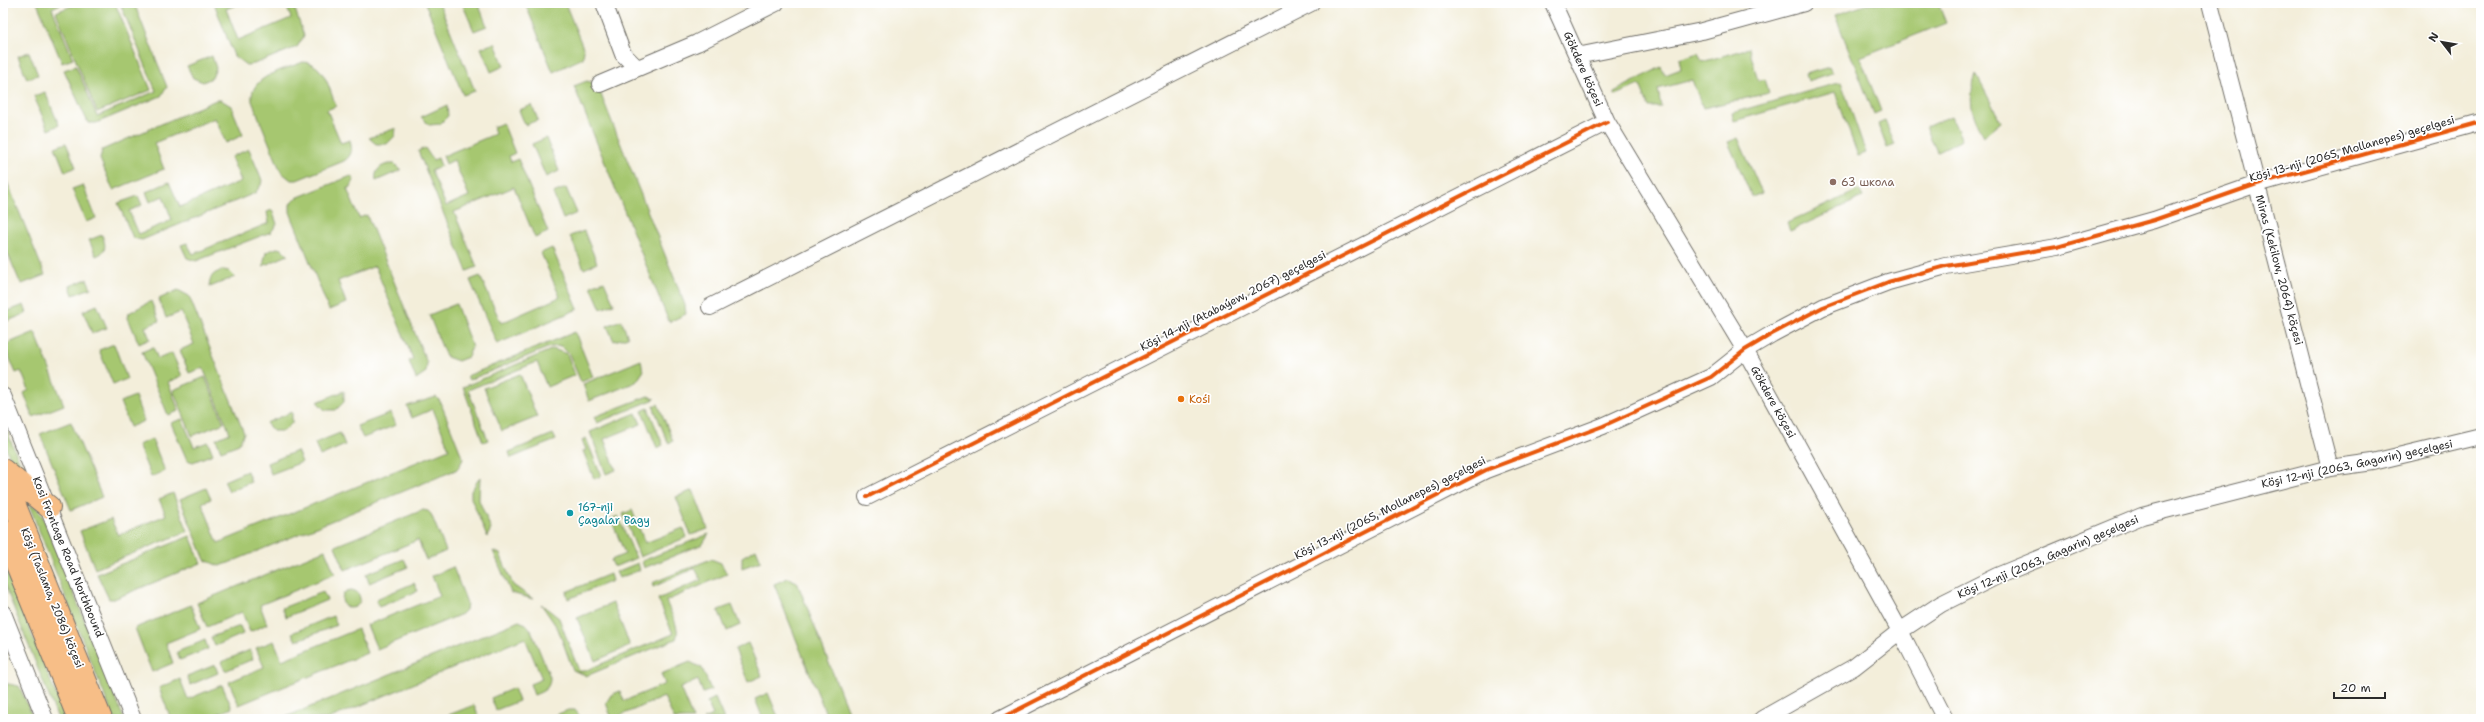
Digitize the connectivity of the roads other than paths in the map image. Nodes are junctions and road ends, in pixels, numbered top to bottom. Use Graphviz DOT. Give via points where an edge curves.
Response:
graph roads {
  1 [pos="604,3"];
  2 [pos="776,3"];
  3 [pos="1311,3"];
  4 [pos="1553,3"];
  5 [pos="1804,3"];
  6 [pos="2210,3"];
  7 [pos="1577,56"];
  8 [pos="637,68"];
  9 [pos="600,84"];
  10 [pos="1607,122"];
  11 [pos="2481,122"];
  12 [pos="2257,184"];
  13 [pos="710,306"];
  14 [pos="1745,350"];
  15 [pos="3,396"];
  16 [pos="2481,436"];
  17 [pos="2330,468"];
  18 [pos="3,470"];
  19 [pos="3,476"];
  20 [pos="867,497"];
  21 [pos="49,507"];
  22 [pos="3,530"];
  23 [pos="3,613"];
  24 [pos="1900,631"];
  25 [pos="45,719"];
  26 [pos="79,719"];
  27 [pos="101,719"];
  28 [pos="133,719"];
  29 [pos="1000,719"];
  30 [pos="1762,719"];
  31 [pos="1945,719"];
  1 -- 8 [label="street" via="623,54"];
  2 -- 8 [label="street" via="697,43"];
  3 -- 13 [label="street"];
  4 -- 7 [label="street, Gökdere köçesi"];
  5 -- 7 [label="street" via="1702,30"];
  6 -- 12 [label="street, Miras (Kekilow, 2064) köçesi"];
  7 -- 10 [label="street, Gökdere köçesi"];
  8 -- 9 [label="street"];
  10 -- 14 [label="street, Gökdere köçesi"];
  10 -- 20 [label="street, Köşi 14-nji (Atabaýew, 2067) geçelgesi"];
  11 -- 12 [label="street, Köşi 13-nji (2065, Mollanepes) geçelgesi"];
  12 -- 14 [label="street, Köşi 13-nji (2065, Mollanepes) geçelgesi" via="2154,220 2057,247 1946,266 1888,282 1823,307"];
  12 -- 17 [label="street, Miras (Kekilow, 2064) köçesi"];
  14 -- 24 [label="street, Gökdere köçesi"];
  14 -- 29 [label="street, Köşi 13-nji (2065, Mollanepes) geçelgesi" via="1711,377 1603,426 1486,470"];
  15 -- 21 [label="street, Kosi Frontage Road Northbound"];
  16 -- 17 [label="street, Köşi 12-nji (2063, Gagarin) geçelgesi" via="2373,462"];
  17 -- 24 [label="street, Köşi 12-nji (2063, Gagarin) geçelgesi" via="2142,516 1997,576 1940,604"];
  18 -- 21 [label="main road"];
  19 -- 27 [label="main road, Köşi (Taslama, 2086) köçesi"];
  21 -- 28 [label="street, Kosi Frontage Road Northbound"];
  22 -- 26 [label="main road, Köşi (Taslama, 2086) köçesi"];
  23 -- 25 [label="street"];
  24 -- 30 [label="street, Köşi 12-nji (2063, Gagarin) geçelgesi" via="1854,667"];
  24 -- 31 [label="street, Gökdere köçesi"];
}
